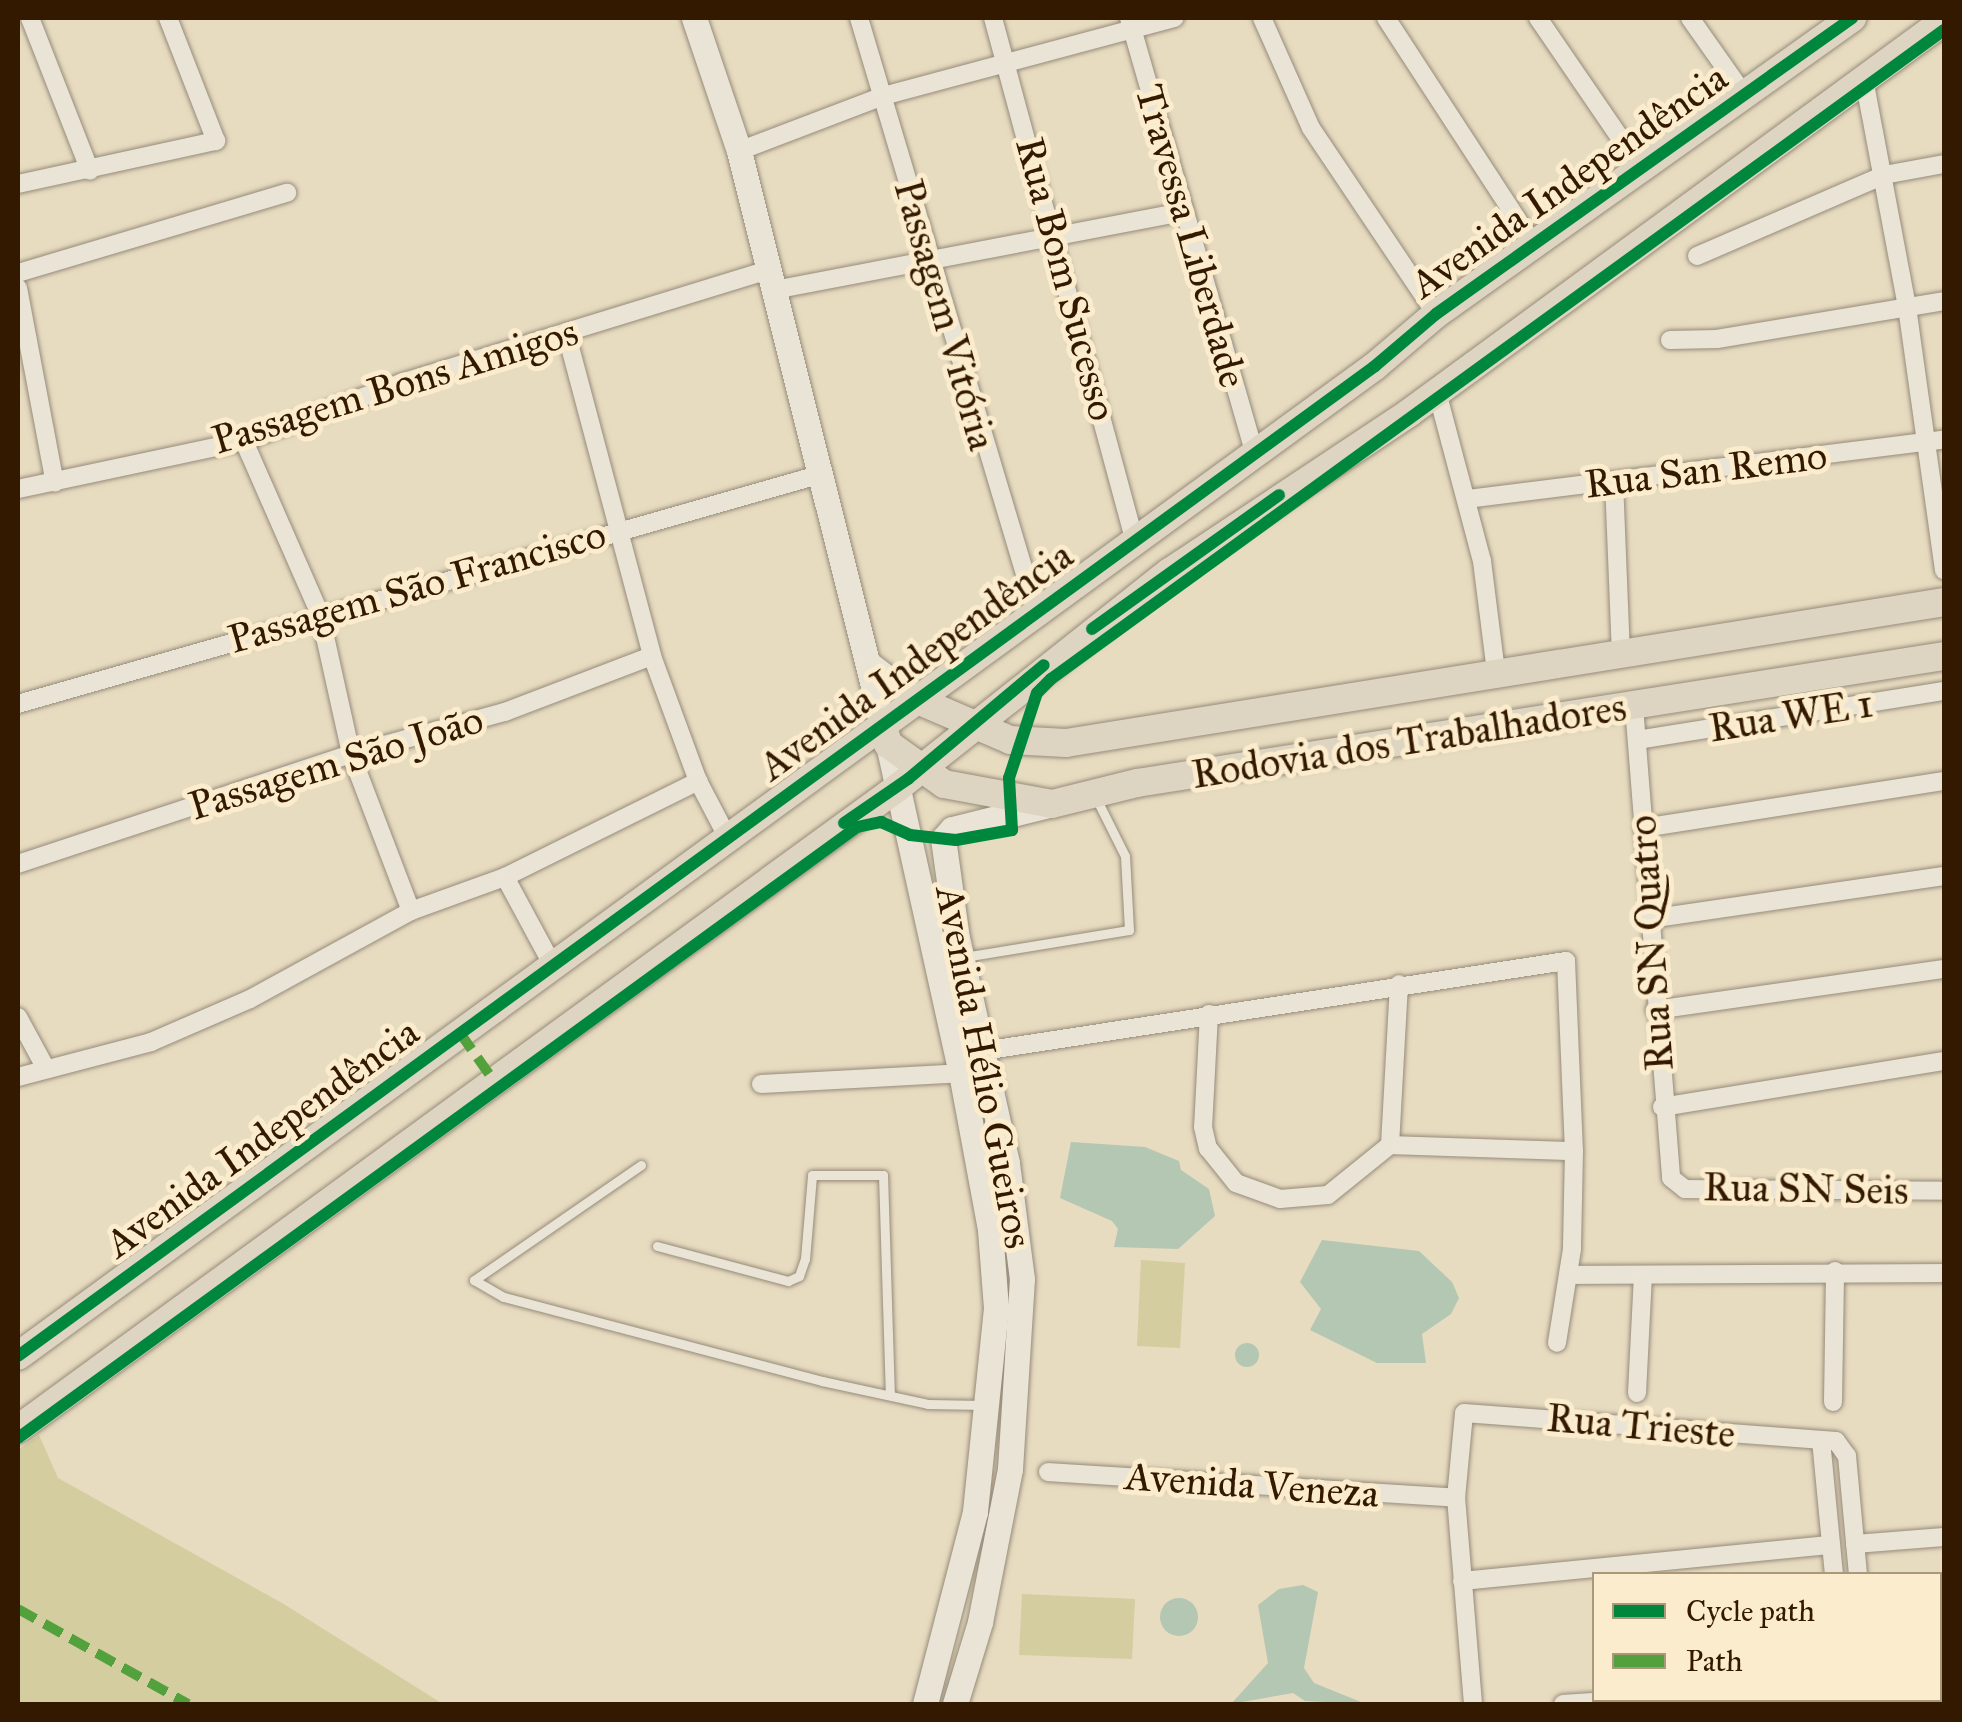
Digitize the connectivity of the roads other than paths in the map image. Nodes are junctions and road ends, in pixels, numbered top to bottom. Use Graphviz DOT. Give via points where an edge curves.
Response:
graph roads {
  1 [pos="30,18"];
  2 [pos="168,18"];
  3 [pos="694,18"];
  4 [pos="859,18"];
  5 [pos="994,18"];
  6 [pos="1176,18"];
  7 [pos="1262,18"];
  8 [pos="1386,18"];
  9 [pos="1538,18"];
  10 [pos="1690,18"];
  11 [pos="1850,18"];
  12 [pos="1944,21"];
  13 [pos="1131,25"];
  14 [pos="1944,37"];
  15 [pos="1912,45"];
  16 [pos="1010,65"];
  17 [pos="1864,80"];
  18 [pos="883,96"];
  19 [pos="1745,96"];
  20 [pos="739,151"];
  21 [pos="1944,164"];
  22 [pos="1642,170"];
  23 [pos="90,171"];
  24 [pos="1884,175"];
  25 [pos="18,184"];
  26 [pos="286,193"];
  27 [pos="1181,212"];
  28 [pos="1053,237"];
  29 [pos="1536,248"];
  30 [pos="1698,256"];
  31 [pos="928,262"];
  32 [pos="18,273"];
  33 [pos="771,280"];
  34 [pos="18,288"];
  35 [pos="1944,301"];
  36 [pos="1906,307"];
  37 [pos="1436,314"];
  38 [pos="22,325"];
  39 [pos="566,332"];
  40 [pos="1670,340"];
  41 [pos="1437,392"];
  42 [pos="244,440"];
  43 [pos="1944,440"];
  44 [pos="1925,443"];
  45 [pos="1255,454"];
  46 [pos="818,475"];
  47 [pos="1614,481"];
  48 [pos="56,483"];
  49 [pos="18,489"];
  50 [pos="1466,499"];
  51 [pos="616,530"];
  52 [pos="1135,542"];
  53 [pos="1944,570"];
  54 [pos="1944,602"];
  55 [pos="1036,611"];
  56 [pos="320,614"];
  57 [pos="866,652"];
  58 [pos="652,656"];
  59 [pos="1621,656"];
  60 [pos="1944,656"];
  61 [pos="1496,672"];
  62 [pos="1944,692"];
  63 [pos="915,698"];
  64 [pos="18,704"];
  65 [pos="1634,706"];
  66 [pos="973,728"];
  67 [pos="885,733"];
  68 [pos="1637,740"];
  69 [pos="351,754"];
  70 [pos="908,779"];
  71 [pos="698,781"];
  72 [pos="1944,782"];
  73 [pos="1094,795"];
  74 [pos="1052,804"];
  75 [pos="1643,828"];
  76 [pos="729,840"];
  77 [pos="18,864"];
  78 [pos="1944,876"];
  79 [pos="505,877"];
  80 [pos="411,911"];
  81 [pos="1649,919"];
  82 [pos="962,958"];
  83 [pos="552,964"];
  84 [pos="1944,968"];
  85 [pos="1399,984"];
  86 [pos="1655,1010"];
  87 [pos="1209,1014"];
  88 [pos="18,1017"];
  89 [pos="983,1051"];
  90 [pos="1944,1061"];
  91 [pos="44,1065"];
  92 [pos="960,1073"];
  93 [pos="18,1076"];
  94 [pos="761,1084"];
  95 [pos="1662,1107"];
  96 [pos="1390,1145"];
  97 [pos="1574,1151"];
  98 [pos="641,1165"];
  99 [pos="1671,1178"];
  100 [pos="1944,1191"];
  101 [pos="657,1246"];
  102 [pos="1835,1272"];
  103 [pos="1944,1272"];
  104 [pos="1568,1275"];
  105 [pos="1643,1276"];
  106 [pos="1557,1343"];
  107 [pos="18,1356"];
  108 [pos="1637,1393"];
  109 [pos="890,1396"];
  110 [pos="1833,1402"];
  111 [pos="990,1405"];
  112 [pos="18,1429"];
  113 [pos="1821,1440"];
  114 [pos="1048,1472"];
  115 [pos="1456,1498"];
  116 [pos="1944,1537"];
  117 [pos="1855,1544"];
  118 [pos="1831,1546"];
  119 [pos="1834,1572"];
  120 [pos="1858,1572"];
  121 [pos="1462,1580"];
  122 [pos="1593,1702"];
  123 [pos="925,1704"];
  124 [pos="955,1704"];
  125 [pos="1473,1704"];
  126 [pos="1563,1704"];
  1 -- 23 [label="street"];
  2 -- 23 [label="street" via="216,141"];
  3 -- 20 [label="main road"];
  4 -- 18 [label="street, Passagem Vitória"];
  5 -- 16 [label="street, Rua Bom Sucesso"];
  6 -- 13 [label="street"];
  7 -- 37 [label="street" via="1311,128"];
  8 -- 29 [label="street"];
  9 -- 22 [label="street"];
  10 -- 19 [label="street"];
  11 -- 19 [label="main road, Avenida Independência"];
  12 -- 15 [label="main road, Avenida Independência"];
  13 -- 16 [label="street"];
  13 -- 27 [label="street, Travessa Liberdade"];
  14 -- 15 [label="street"];
  15 -- 17 [label="main road, Avenida Independência"];
  16 -- 18 [label="street"];
  16 -- 28 [label="street, Rua Bom Sucesso"];
  17 -- 24 [label="street"];
  17 -- 41 [label="main road, Avenida Independência"];
  18 -- 20 [label="street"];
  18 -- 31 [label="street, Passagem Vitória"];
  19 -- 22 [label="main road, Avenida Independência"];
  20 -- 33 [label="main road"];
  21 -- 24 [label="street"];
  22 -- 29 [label="main road, Avenida Independência"];
  23 -- 25 [label="street"];
  24 -- 30 [label="street"];
  24 -- 36 [label="street"];
  26 -- 32 [label="street"];
  27 -- 28 [label="street, Passagem Bons Amigos"];
  27 -- 45 [label="street, Travessa Liberdade"];
  28 -- 31 [label="street, Passagem Bons Amigos"];
  28 -- 52 [label="street, Rua Bom Sucesso"];
  29 -- 37 [label="main road, Avenida Independência"];
  31 -- 33 [label="street, Passagem Bons Amigos"];
  31 -- 55 [label="street, Passagem Vitória"];
  33 -- 39 [label="street, Passagem Bons Amigos"];
  33 -- 46 [label="main road"];
  34 -- 38 [label="street"];
  35 -- 36 [label="street"];
  36 -- 40 [label="street" via="1717,339"];
  36 -- 44 [label="street"];
  37 -- 45 [label="main road, Avenida Independência"];
  38 -- 48 [label="street"];
  39 -- 42 [label="street, Passagem Bons Amigos"];
  39 -- 51 [label="street"];
  41 -- 50 [label="street"];
  41 -- 66 [label="main road, Avenida Independência" via="1170,572"];
  42 -- 48 [label="street, Passagem Bons Amigos"];
  42 -- 56 [label="street"];
  43 -- 44 [label="street, Rua San Remo"];
  44 -- 47 [label="street, Rua San Remo"];
  44 -- 53 [label="street"];
  45 -- 52 [label="main road, Avenida Independência"];
  46 -- 51 [label="street, Passagem São Francisco"];
  46 -- 57 [label="main road"];
  47 -- 50 [label="street, Rua San Remo"];
  47 -- 59 [label="street"];
  48 -- 49 [label="street, Passagem Bons Amigos"];
  50 -- 61 [label="street" via="1490,602"];
  51 -- 56 [label="street, Passagem São Francisco"];
  51 -- 58 [label="street"];
  52 -- 55 [label="main road, Avenida Independência"];
  54 -- 59 [label="main road, Rodovia dos Trabalhadores"];
  55 -- 63 [label="main road, Avenida Independência"];
  56 -- 64 [label="street, Passagem São Francisco"];
  56 -- 69 [label="street"];
  57 -- 63 [label="main road"];
  57 -- 67 [label="main road"];
  58 -- 69 [label="street, Passagem São João" via="505,712"];
  58 -- 71 [label="street"];
  59 -- 61 [label="main road, Rodovia dos Trabalhadores"];
  60 -- 65 [label="main road, Rodovia dos Trabalhadores"];
  61 -- 66 [label="main road, Rodovia dos Trabalhadores" via="1066,743 1030,744"];
  62 -- 68 [label="street, Rua WE 1"];
  63 -- 66 [label="main road, Rodovia dos Trabalhadores"];
  63 -- 67 [label="main road, Avenida Independência"];
  65 -- 68 [label="street, Rua SN Quatro"];
  65 -- 73 [label="main road, Rodovia dos Trabalhadores"];
  66 -- 70 [label="main road, Avenida Independência"];
  67 -- 70 [label="main road, Rodovia dos Trabalhadores"];
  67 -- 76 [label="main road, Avenida Independência"];
  68 -- 75 [label="street, Rua SN Quatro"];
  69 -- 77 [label="street, Passagem São João"];
  69 -- 80 [label="street"];
  70 -- 74 [label="main road, Rodovia dos Trabalhadores"];
  70 -- 92 [label="main road"];
  70 -- 112 [label="main road, Avenida Independência"];
  71 -- 76 [label="street"];
  71 -- 79 [label="street"];
  72 -- 75 [label="street"];
  73 -- 74 [label="main road, Rodovia dos Trabalhadores"];
  73 -- 82 [label="lane" via="1125,856 1128,930"];
  74 -- 82 [label="main road, Avenida Hélio Gueiros" via="946,832"];
  75 -- 81 [label="street, Rua SN Quatro"];
  76 -- 83 [label="main road, Avenida Independência"];
  78 -- 81 [label="street"];
  79 -- 80 [label="street"];
  79 -- 83 [label="street"];
  80 -- 91 [label="street" via="250,999 152,1042"];
  81 -- 86 [label="street, Rua SN Quatro"];
  82 -- 89 [label="main road, Avenida Hélio Gueiros"];
  83 -- 107 [label="main road, Avenida Independência"];
  84 -- 86 [label="street"];
  85 -- 87 [label="street"];
  85 -- 96 [label="street"];
  85 -- 97 [label="street" via="1566,961"];
  86 -- 95 [label="street, Rua SN Quatro"];
  87 -- 89 [label="street"];
  87 -- 96 [label="street" via="1203,1127 1208,1148 1236,1183 1280,1199 1328,1195"];
  88 -- 91 [label="street"];
  89 -- 124 [label="main road, Avenida Hélio Gueiros" via="1017,1225 1022,1339 998,1538"];
  90 -- 95 [label="street"];
  91 -- 93 [label="street"];
  92 -- 94 [label="street"];
  92 -- 111 [label="main road" via="990,1230 996,1308"];
  95 -- 99 [label="street, Rua SN Quatro"];
  96 -- 97 [label="street"];
  97 -- 104 [label="street"];
  98 -- 109 [label="lane" via="474,1275 479,1287"];
  99 -- 100 [label="street, Rua SN Seis" via="1685,1188"];
  101 -- 109 [label="lane" via="788,1281 799,1276 805,1259 812,1175 883,1175"];
  102 -- 103 [label="street"];
  102 -- 105 [label="street"];
  102 -- 110 [label="street"];
  104 -- 105 [label="street"];
  104 -- 106 [label="street"];
  105 -- 108 [label="street"];
  109 -- 111 [label="lane"];
  111 -- 123 [label="main road" via="955,1604"];
  113 -- 115 [label="street, Rua Trieste" via="1462,1414"];
  113 -- 117 [label="street" via="1840,1444 1847,1456"];
  113 -- 118 [label="street"];
  114 -- 115 [label="street, Avenida Veneza"];
  115 -- 121 [label="street"];
  116 -- 117 [label="street"];
  117 -- 120 [label="street"];
  118 -- 119 [label="street"];
  118 -- 121 [label="street"];
  121 -- 125 [label="street"];
  122 -- 126 [label="street"];
}
